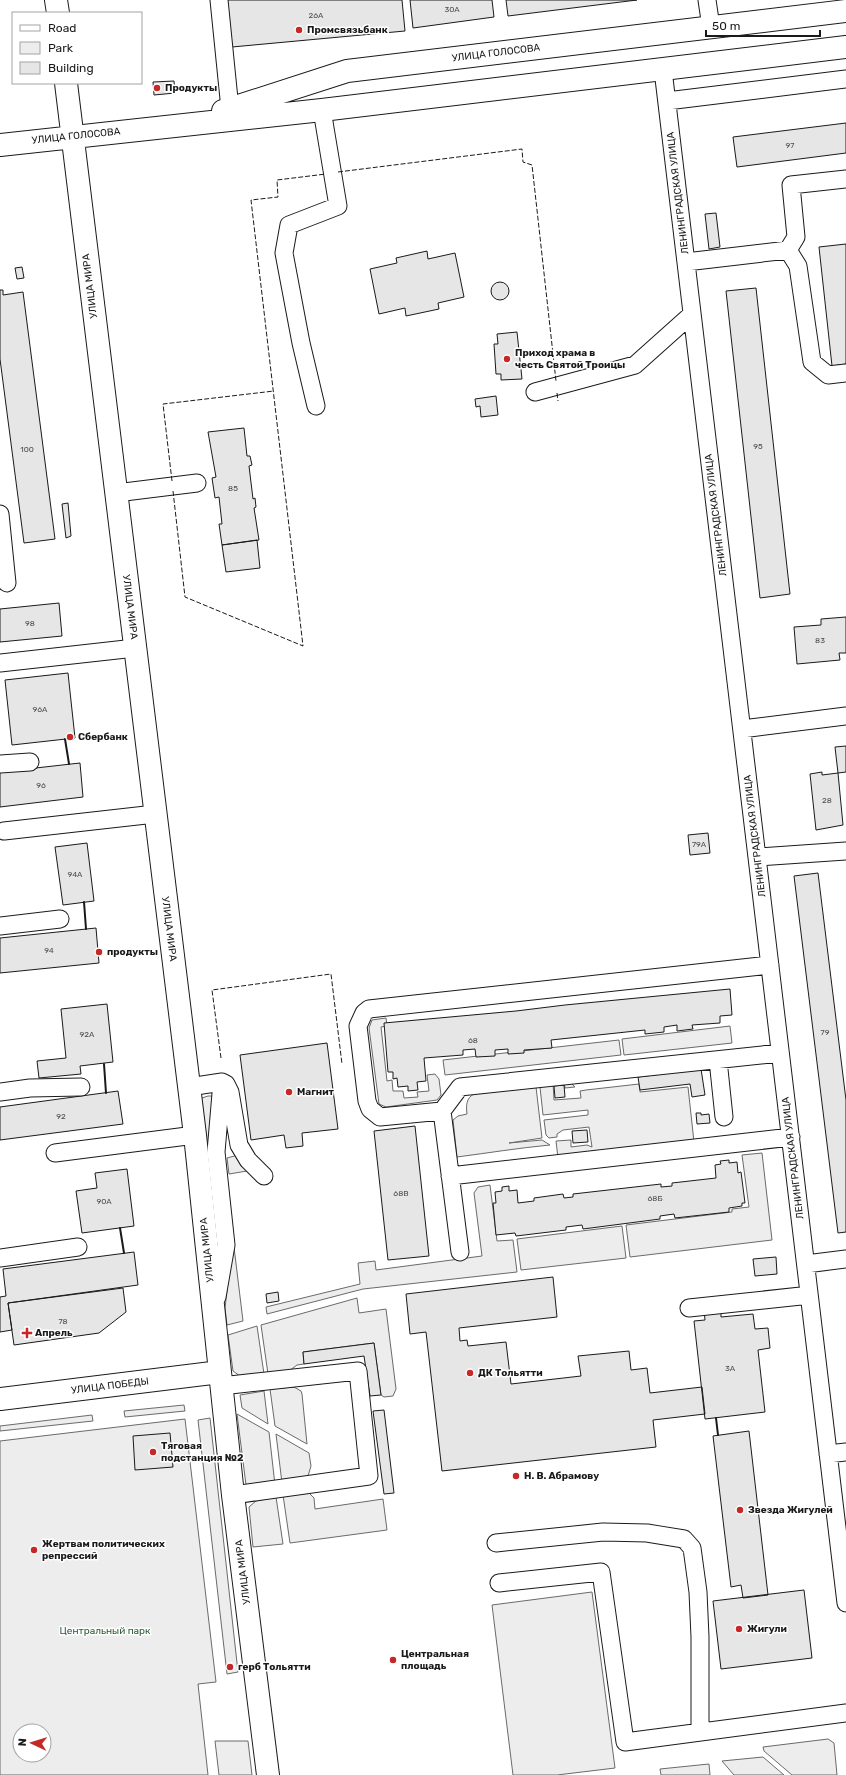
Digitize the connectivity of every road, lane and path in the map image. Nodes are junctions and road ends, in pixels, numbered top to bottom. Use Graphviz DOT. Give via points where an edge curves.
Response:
graph roads {
  1 [pos="56,0"];
  2 [pos="219,0"];
  3 [pos="707,0"];
  4 [pos="836,9"];
  5 [pos="58,12"];
  6 [pos="711,27"];
  7 [pos="837,48"];
  8 [pos="663,70"];
  9 [pos="346,71"];
  10 [pos="846,79"];
  11 [pos="66,84"];
  12 [pos="667,101"];
  13 [pos="349,106"];
  14 [pos="230,109"];
  15 [pos="322,110"];
  16 [pos="152,128"];
  17 [pos="72,136"];
  18 [pos="0,145"];
  19 [pos="846,179"];
  20 [pos="788,250"];
  21 [pos="686,262"];
  22 [pos="692,314"];
  23 [pos="846,373"];
  24 [pos="535,392"];
  25 [pos="316,406"];
  26 [pos="197,483"];
  27 [pos="116,493"];
  28 [pos="0,514"];
  29 [pos="7,583"];
  30 [pos="135,648"];
  31 [pos="0,663"];
  32 [pos="846,716"];
  33 [pos="742,729"];
  34 [pos="30,762"];
  35 [pos="0,764"];
  36 [pos="155,814"];
  37 [pos="4,831"];
  38 [pos="846,852"];
  39 [pos="757,857"];
  40 [pos="60,919"];
  41 [pos="0,926"];
  42 [pos="770,965"];
  43 [pos="780,1053"];
  44 [pos="718,1060"];
  45 [pos="222,1082"];
  46 [pos="81,1087"];
  47 [pos="189,1087"];
  48 [pos="0,1092"];
  49 [pos="442,1111"];
  50 [pos="724,1118"];
  51 [pos="195,1135"];
  52 [pos="790,1137"];
  53 [pos="55,1153"];
  54 [pos="264,1176"];
  55 [pos="450,1176"];
  56 [pos="78,1247"];
  57 [pos="460,1252"];
  58 [pos="0,1258"];
  59 [pos="846,1259"];
  60 [pos="806,1264"];
  61 [pos="800,1296"];
  62 [pos="689,1308"];
  63 [pos="214,1315"];
  64 [pos="221,1379"];
  65 [pos="0,1399"];
  66 [pos="846,1452"];
  67 [pos="828,1454"];
  68 [pos="233,1495"];
  69 [pos="496,1543"];
  70 [pos="499,1583"];
  71 [pos="846,1603"];
  72 [pos="846,1712"];
  73 [pos="700,1732"];
  74 [pos="268,1775"];
  1 -- 5 [label="main road"];
  2 -- 14 [label="street"];
  3 -- 6 [label="street"];
  4 -- 6 [label="main road, УЛИЦА ГОЛОСОВА"];
  4 -- 7 [label="main road" via="840,32"];
  6 -- 9 [label="main road, УЛИЦА ГОЛОСОВА"];
  7 -- 8 [label="main road, УЛИЦА ГОЛОСОВА"];
  8 -- 12 [label="street, ЛЕНИНГРАДСКАЯ УЛИЦА"];
  8 -- 13 [label="main road, УЛИЦА ГОЛОСОВА"];
  9 -- 13 [label="main road" via="339,85 341,95"];
  9 -- 14 [label="main road, УЛИЦА ГОЛОСОВА"];
  10 -- 12 [label="street"];
  11 -- 17 [label="main road, УЛИЦА МИРА"];
  12 -- 21 [label="street, ЛЕНИНГРАДСКАЯ УЛИЦА"];
  13 -- 15 [label="main road, УЛИЦА ГОЛОСОВА"];
  14 -- 16 [label="main road, УЛИЦА ГОЛОСОВА"];
  15 -- 16 [label="main road, УЛИЦА ГОЛОСОВА"];
  15 -- 25 [label="street" via="338,206 289,225 284,253"];
  16 -- 17 [label="main road, УЛИЦА ГОЛОСОВА"];
  17 -- 18 [label="main road, УЛИЦА ГОЛОСОВА"];
  17 -- 27 [label="main road, УЛИЦА МИРА"];
  19 -- 20 [label="street" via="791,185 796,237"];
  20 -- 21 [label="street"];
  20 -- 23 [label="street" via="798,266 812,362 828,375"];
  21 -- 22 [label="street, ЛЕНИНГРАДСКАЯ УЛИЦА"];
  22 -- 24 [label="street" via="636,365"];
  22 -- 33 [label="street, ЛЕНИНГРАДСКАЯ УЛИЦА"];
  26 -- 27 [label="street"];
  27 -- 30 [label="main road, УЛИЦА МИРА"];
  28 -- 29 [label="street"];
  30 -- 31 [label="street"];
  30 -- 36 [label="main road, УЛИЦА МИРА"];
  32 -- 33 [label="street"];
  33 -- 39 [label="street, ЛЕНИНГРАДСКАЯ УЛИЦА"];
  34 -- 35 [label="street"];
  36 -- 37 [label="street"];
  36 -- 47 [label="main road, УЛИЦА МИРА"];
  38 -- 39 [label="street"];
  39 -- 42 [label="street, ЛЕНИНГРАДСКАЯ УЛИЦА"];
  40 -- 41 [label="street"];
  42 -- 43 [label="street, ЛЕНИНГРАДСКАЯ УЛИЦА"];
  42 -- 49 [label="street" via="369,1009 364,1013 358,1026 370,1109 380,1117"];
  43 -- 44 [label="street"];
  43 -- 52 [label="street, ЛЕНИНГРАДСКАЯ УЛИЦА"];
  44 -- 49 [label="street" via="460,1088"];
  44 -- 50 [label="street"];
  45 -- 47 [label="street"];
  45 -- 54 [label="street" via="230,1092 239,1145 248,1160"];
  45 -- 63 [label="street" via="216,1152 226,1244"];
  46 -- 48 [label="street" via="30,1088"];
  47 -- 51 [label="main road, УЛИЦА МИРА"];
  49 -- 55 [label="street"];
  51 -- 53 [label="street"];
  51 -- 63 [label="main road, УЛИЦА МИРА"];
  52 -- 55 [label="street"];
  52 -- 60 [label="street, ЛЕНИНГРАДСКАЯ УЛИЦА"];
  55 -- 57 [label="street"];
  56 -- 58 [label="street"];
  59 -- 60 [label="street"];
  60 -- 67 [label="street, ЛЕНИНГРАДСКАЯ УЛИЦА"];
  61 -- 62 [label="street"];
  63 -- 64 [label="main road, УЛИЦА МИРА"];
  64 -- 65 [label="main road, УЛИЦА ПОБЕДЫ"];
  64 -- 68 [label="main road, УЛИЦА МИРА"];
  64 -- 68 [label="street" via="358,1371 369,1476"];
  66 -- 67 [label="street"];
  67 -- 71 [label="street, ЛЕНИНГРАДСКАЯ УЛИЦА"];
  68 -- 74 [label="main road, УЛИЦА МИРА"];
  69 -- 73 [label="street" via="603,1532 647,1533 684,1539 692,1548 698,1592"];
  70 -- 73 [label="street" via="601,1572 625,1742"];
  72 -- 73 [label="street"];
}
